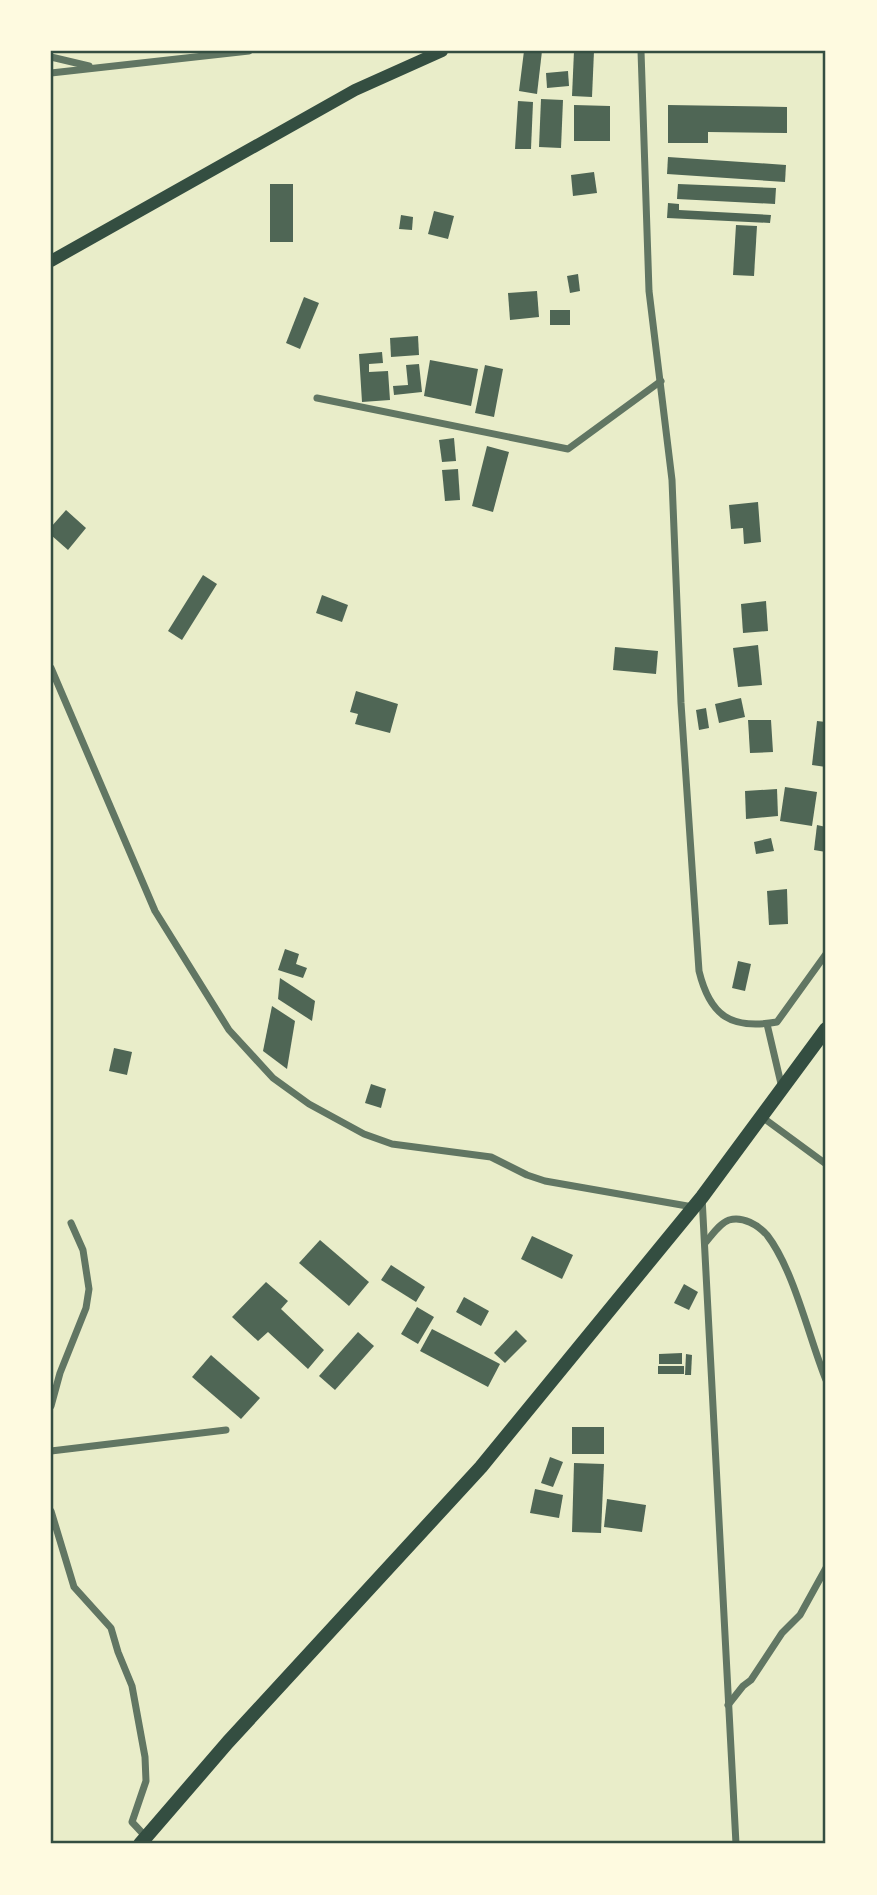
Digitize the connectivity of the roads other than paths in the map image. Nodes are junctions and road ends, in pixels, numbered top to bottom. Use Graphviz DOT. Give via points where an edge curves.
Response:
graph roads {
  1 [pos="248,51"];
  2 [pos="442,51"];
  3 [pos="640,51"];
  4 [pos="51,57"];
  5 [pos="97,68"];
  6 [pos="51,73"];
  7 [pos="51,261"];
  8 [pos="660,381"];
  9 [pos="317,398"];
  10 [pos="51,667"];
  11 [pos="826,954"];
  12 [pos="766,1024"];
  13 [pos="826,1029"];
  14 [pos="782,1087"];
  15 [pos="762,1116"];
  16 [pos="826,1164"];
  17 [pos="697,1202"];
  18 [pos="71,1223"];
  19 [pos="706,1242"];
  20 [pos="826,1380"];
  21 [pos="51,1406"];
  22 [pos="226,1430"];
  23 [pos="51,1451"];
  24 [pos="51,1511"];
  25 [pos="826,1568"];
  26 [pos="728,1706"];
  27 [pos="143,1840"];
  28 [pos="736,1844"];
  1 -- 5 [label="street"];
  2 -- 7 [label="main road" via="355,90"];
  3 -- 8 [label="street" via="649,291"];
  4 -- 5 [label="street"];
  5 -- 6 [label="street"];
  8 -- 9 [label="street" via="568,449"];
  8 -- 12 [label="street" via="672,480 699,971 704,993 719,1013 735,1022"];
  10 -- 17 [label="street" via="155,911 229,1030 274,1078 320,1110 392,1144 491,1157 558,1184"];
  11 -- 12 [label="street" via="787,1011 777,1022"];
  12 -- 14 [label="street"];
  13 -- 14 [label="main road"];
  14 -- 15 [label="main road"];
  15 -- 16 [label="street"];
  15 -- 17 [label="main road"];
  17 -- 19 [label="street"];
  17 -- 27 [label="main road" via="481,1467"];
  18 -- 21 [label="street" via="83,1250 89,1289"];
  19 -- 20 [label="street" via="726,1221 738,1219 754,1223 766,1234 793,1289"];
  19 -- 26 [label="street"];
  22 -- 23 [label="street"];
  24 -- 27 [label="street" via="74,1587 111,1628 132,1686 146,1781 132,1822"];
  25 -- 26 [label="street" via="800,1615"];
  26 -- 28 [label="street"];
}
